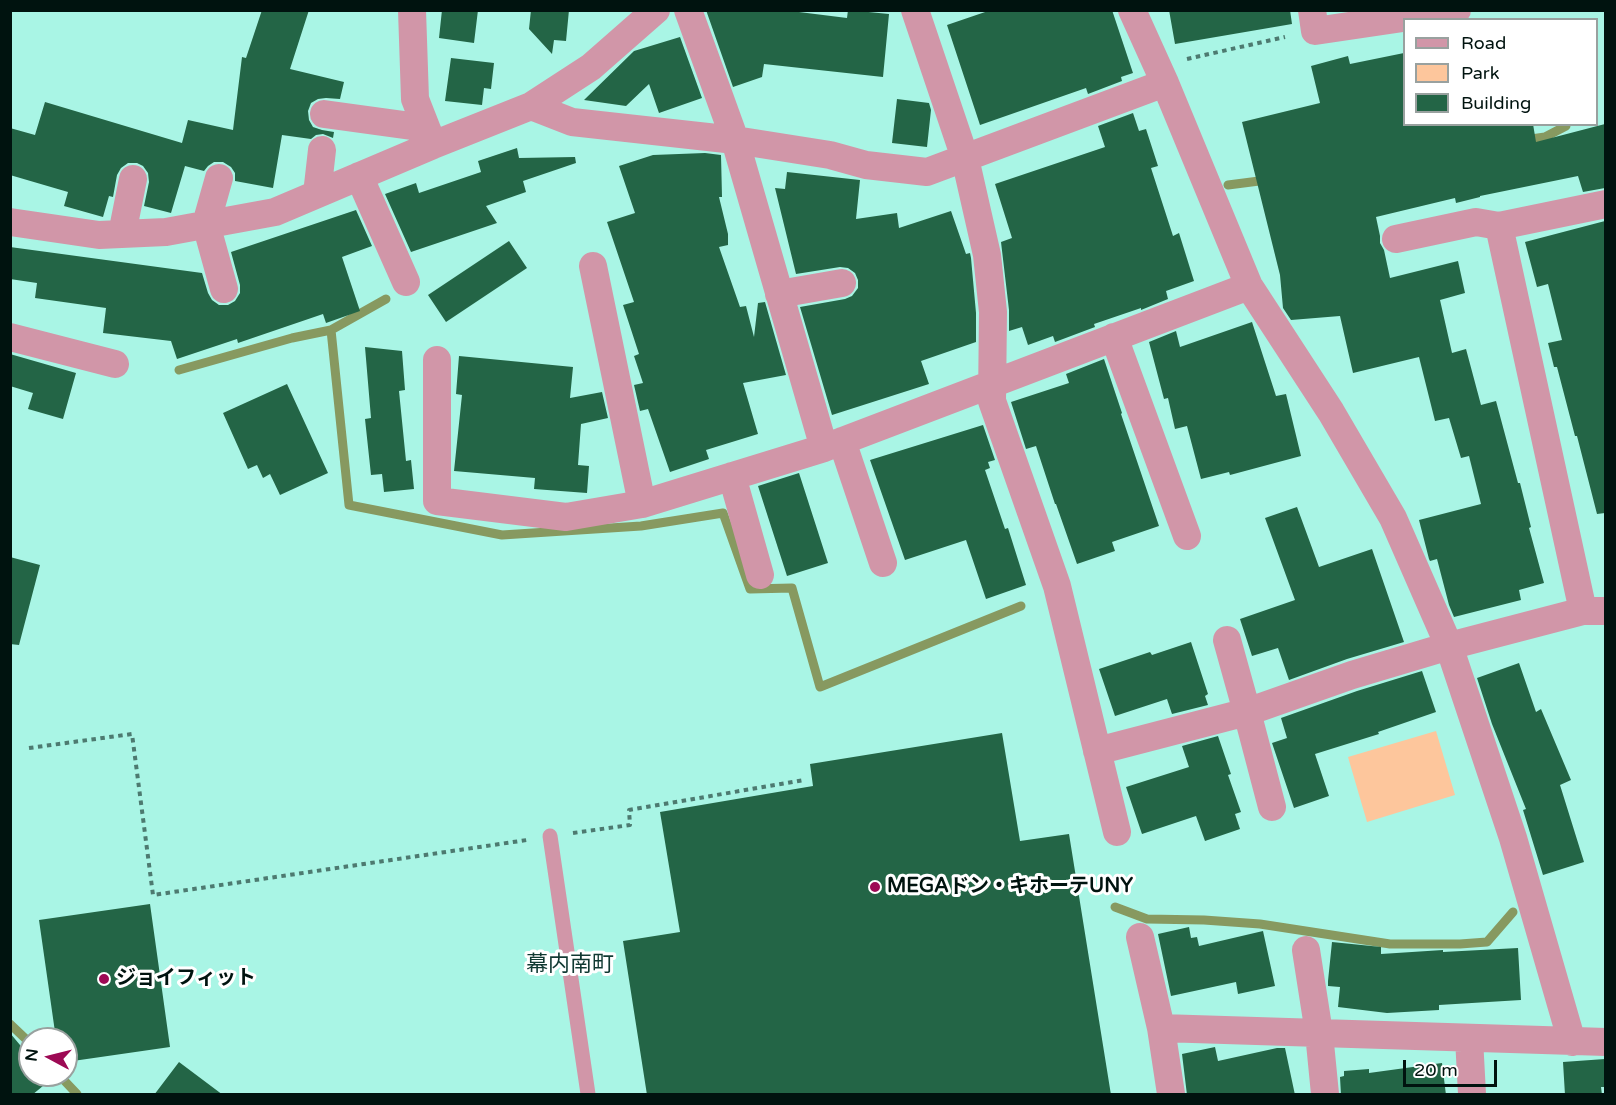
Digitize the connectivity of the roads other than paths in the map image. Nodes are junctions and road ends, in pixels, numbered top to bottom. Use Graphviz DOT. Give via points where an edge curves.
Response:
graph roads {
  1 [pos="412,10"];
  2 [pos="656,10"];
  3 [pos="688,10"];
  4 [pos="915,10"];
  5 [pos="1132,10"];
  6 [pos="1457,10"];
  7 [pos="1314,21"];
  8 [pos="1161,74"];
  9 [pos="531,106"];
  10 [pos="324,114"];
  11 [pos="430,136"];
  12 [pos="735,140"];
  13 [pos="322,150"];
  14 [pos="965,158"];
  15 [pos="359,176"];
  16 [pos="219,178"];
  17 [pos="133,179"];
  18 [pos="317,194"];
  19 [pos="1605,204"];
  20 [pos="10,222"];
  21 [pos="206,225"];
  22 [pos="1500,226"];
  23 [pos="122,234"];
  24 [pos="1396,239"];
  25 [pos="593,266"];
  26 [pos="406,282"];
  27 [pos="842,283"];
  28 [pos="1249,286"];
  29 [pos="224,289"];
  30 [pos="779,294"];
  31 [pos="10,337"];
  32 [pos="1114,337"];
  33 [pos="437,360"];
  34 [pos="115,364"];
  35 [pos="993,383"];
  36 [pos="833,445"];
  37 [pos="732,476"];
  38 [pos="642,504"];
  39 [pos="1187,536"];
  40 [pos="882,563"];
  41 [pos="760,575"];
  42 [pos="1594,611"];
  43 [pos="1227,640"];
  44 [pos="1449,646"];
  45 [pos="1247,712"];
  46 [pos="1097,750"];
  47 [pos="1272,807"];
  48 [pos="1117,832"];
  49 [pos="550,836"];
  50 [pos="1140,937"];
  51 [pos="1306,950"];
  52 [pos="1161,1028"];
  53 [pos="1319,1033"];
  54 [pos="1469,1038"];
  55 [pos="1572,1041"];
  56 [pos="1605,1042"];
  57 [pos="588,1095"];
  58 [pos="1171,1095"];
  59 [pos="1325,1095"];
  60 [pos="1472,1095"];
  1 -- 11 [label="street" via="415,99"];
  2 -- 9 [label="street" via="591,67"];
  3 -- 12 [label="street"];
  4 -- 14 [label="street"];
  5 -- 8 [label="street"];
  6 -- 7 [label="street"];
  8 -- 14 [label="street"];
  8 -- 28 [label="street"];
  9 -- 11 [label="street"];
  9 -- 12 [label="street" via="572,122"];
  10 -- 11 [label="street"];
  11 -- 15 [label="street"];
  12 -- 14 [label="street" via="830,155 866,165 927,172"];
  12 -- 30 [label="street"];
  13 -- 18 [label="street"];
  14 -- 35 [label="street" via="987,255 993,312"];
  15 -- 18 [label="street"];
  15 -- 26 [label="street"];
  16 -- 21 [label="street"];
  17 -- 23 [label="street"];
  18 -- 21 [label="street" via="275,212"];
  19 -- 22 [label="street"];
  20 -- 23 [label="street" via="99,235"];
  21 -- 23 [label="street"];
  21 -- 29 [label="street"];
  22 -- 24 [label="street" via="1476,222"];
  22 -- 42 [label="street"];
  25 -- 38 [label="street"];
  27 -- 30 [label="street"];
  28 -- 32 [label="street"];
  28 -- 44 [label="street" via="1331,412 1393,518"];
  30 -- 36 [label="street"];
  31 -- 34 [label="street"];
  32 -- 35 [label="street"];
  32 -- 39 [label="street"];
  33 -- 38 [label="street" via="437,501 566,517"];
  35 -- 36 [label="street"];
  35 -- 46 [label="street" via="992,401 1057,586"];
  36 -- 37 [label="street"];
  36 -- 40 [label="street"];
  37 -- 38 [label="street"];
  37 -- 41 [label="street"];
  42 -- 44 [label="street"];
  43 -- 45 [label="street"];
  44 -- 45 [label="street"];
  44 -- 55 [label="street" via="1513,838"];
  45 -- 46 [label="street"];
  45 -- 47 [label="street"];
  46 -- 48 [label="street"];
  49 -- 57 [label="lane"];
  50 -- 52 [label="street"];
  51 -- 53 [label="street"];
  52 -- 53 [label="street"];
  52 -- 58 [label="street"];
  53 -- 54 [label="street"];
  53 -- 59 [label="street"];
  54 -- 55 [label="street"];
  54 -- 60 [label="street"];
  55 -- 56 [label="street"];
}
